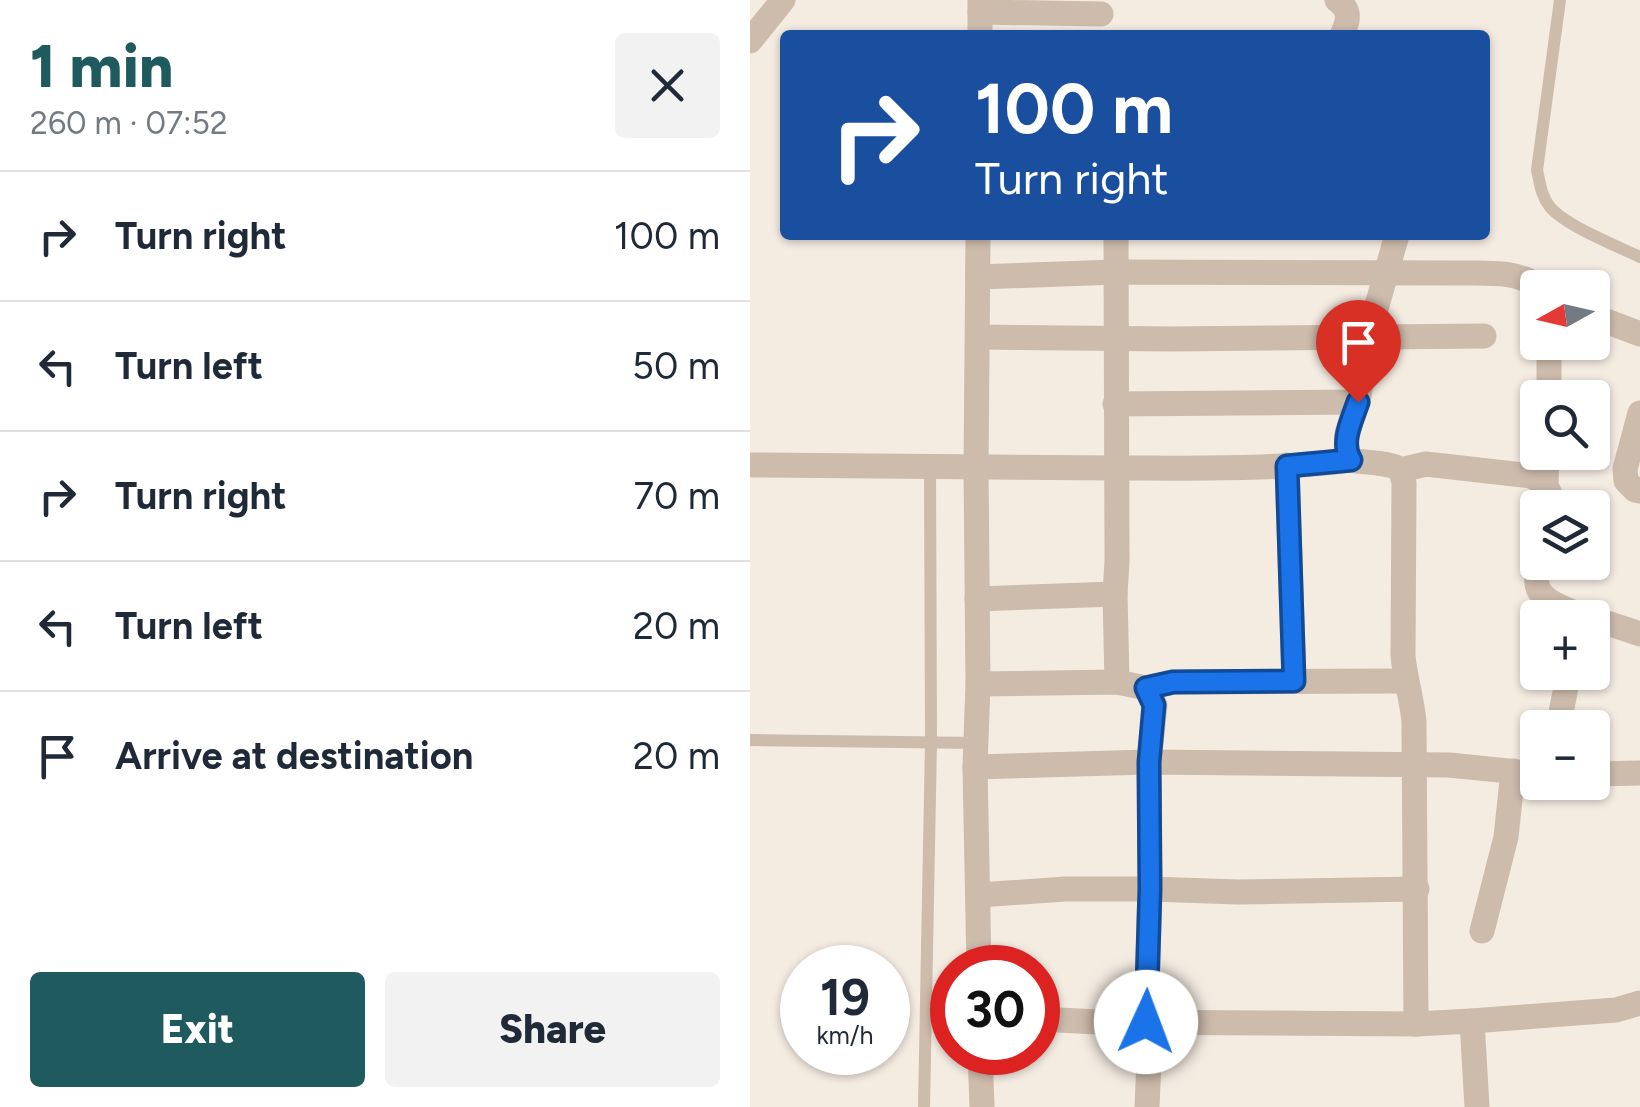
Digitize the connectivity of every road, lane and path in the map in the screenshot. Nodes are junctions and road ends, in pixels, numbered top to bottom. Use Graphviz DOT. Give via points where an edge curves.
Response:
graph roads {
  1 [pos="783,0"];
  2 [pos="1337,0"];
  3 [pos="1560,0"];
  4 [pos="1101,14"];
  5 [pos="980,16"];
  6 [pos="1343,30"];
  7 [pos="750,42"];
  8 [pos="978,240"];
  9 [pos="1116,240"];
  10 [pos="1396,240"];
  11 [pos="1640,257"];
  12 [pos="1116,272"];
  13 [pos="1387,272"];
  14 [pos="978,277"];
  15 [pos="1520,277"];
  16 [pos="1610,323"];
  17 [pos="1640,334"];
  18 [pos="1484,336"];
  19 [pos="1368,337"];
  20 [pos="978,338"];
  21 [pos="1115,339"];
  22 [pos="1358,402"];
  23 [pos="1115,404"];
  24 [pos="1640,414"];
  25 [pos="1351,460"];
  26 [pos="750,465"];
  27 [pos="1287,466"];
  28 [pos="930,468"];
  29 [pos="976,468"];
  30 [pos="1116,468"];
  31 [pos="1401,470"];
  32 [pos="1543,490"];
  33 [pos="1640,491"];
  34 [pos="1537,580"];
  35 [pos="1115,594"];
  36 [pos="976,599"];
  37 [pos="1549,600"];
  38 [pos="1610,625"];
  39 [pos="1640,634"];
  40 [pos="1405,680"];
  41 [pos="1294,681"];
  42 [pos="1117,682"];
  43 [pos="978,684"];
  44 [pos="1146,688"];
  45 [pos="750,740"];
  46 [pos="930,742"];
  47 [pos="975,755"];
  48 [pos="1149,762"];
  49 [pos="1414,764"];
  50 [pos="1520,772"];
  51 [pos="1640,773"];
  52 [pos="1610,774"];
  53 [pos="1520,789"];
  54 [pos="1150,888"];
  55 [pos="1417,889"];
  56 [pos="979,895"];
  57 [pos="1482,930"];
  58 [pos="979,945"];
  59 [pos="1640,1002"];
  60 [pos="1060,1020"];
  61 [pos="1472,1021"];
  62 [pos="1146,1022"];
  63 [pos="1416,1024"];
  64 [pos="981,1075"];
  65 [pos="924,1107"];
  66 [pos="982,1107"];
  67 [pos="1147,1107"];
  68 [pos="1477,1107"];
  1 -- 7 [label="street"];
  2 -- 6 [label="street" via="1348,14"];
  3 -- 11 [label="lane" via="1538,170 1541,192 1565,219"];
  4 -- 5 [label="street"];
  8 -- 14 [label="street"];
  9 -- 12 [label="street"];
  10 -- 13 [label="street"];
  12 -- 13 [label="street"];
  12 -- 14 [label="street"];
  12 -- 21 [label="street"];
  13 -- 15 [label="street"];
  13 -- 19 [label="street"];
  14 -- 20 [label="street"];
  16 -- 17 [label="street"];
  18 -- 19 [label="street"];
  19 -- 21 [label="street"];
  19 -- 22 [label="street"];
  20 -- 21 [label="street"];
  20 -- 29 [label="street"];
  21 -- 23 [label="street"];
  22 -- 23 [label="street"];
  22 -- 25 [label="street" via="1348,433"];
  23 -- 30 [label="street"];
  24 -- 33 [label="street" via="1626,469 1626,481"];
  25 -- 27 [label="street"];
  25 -- 31 [label="street"];
  26 -- 28 [label="street"];
  27 -- 30 [label="street"];
  27 -- 41 [label="street"];
  28 -- 29 [label="street"];
  28 -- 46 [label="lane"];
  29 -- 30 [label="street"];
  29 -- 36 [label="street"];
  30 -- 35 [label="street"];
  31 -- 32 [label="street" via="1426,464 1531,476"];
  31 -- 40 [label="street"];
  34 -- 37 [label="street"];
  35 -- 36 [label="street"];
  35 -- 42 [label="street"];
  36 -- 43 [label="street"];
  38 -- 39 [label="street"];
  40 -- 41 [label="street"];
  40 -- 49 [label="street"];
  41 -- 44 [label="street"];
  42 -- 43 [label="street"];
  42 -- 44 [label="street"];
  43 -- 47 [label="street"];
  44 -- 48 [label="street" via="1154,705"];
  45 -- 46 [label="lane"];
  46 -- 47 [label="lane"];
  46 -- 65 [label="lane"];
  47 -- 48 [label="street"];
  47 -- 56 [label="street"];
  48 -- 49 [label="street"];
  48 -- 54 [label="street"];
  49 -- 50 [label="street"];
  49 -- 55 [label="street"];
  51 -- 52 [label="street"];
  53 -- 57 [label="street"];
  54 -- 55 [label="street"];
  54 -- 56 [label="street"];
  54 -- 62 [label="street"];
  55 -- 63 [label="street"];
  56 -- 58 [label="street"];
  59 -- 61 [label="street" via="1616,1010"];
  60 -- 62 [label="street"];
  61 -- 63 [label="street"];
  61 -- 68 [label="street"];
  62 -- 63 [label="street"];
  62 -- 67 [label="street"];
  64 -- 66 [label="street"];
}
